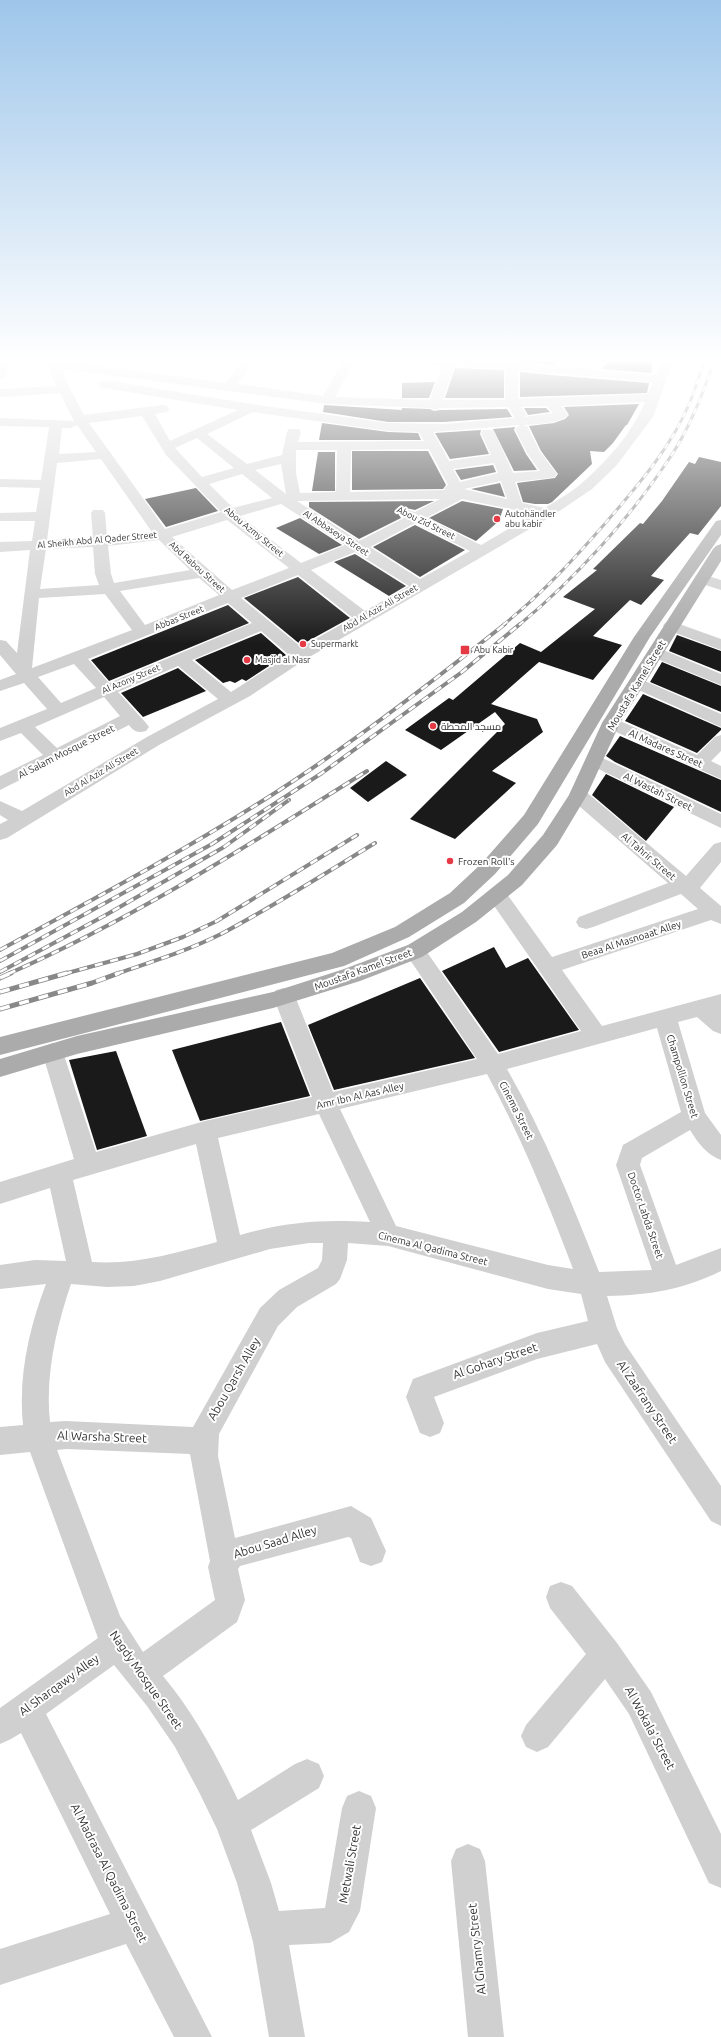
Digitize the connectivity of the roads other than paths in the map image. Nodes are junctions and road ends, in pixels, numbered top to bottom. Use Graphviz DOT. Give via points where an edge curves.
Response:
graph roads {
  1 [pos="53,454"];
  2 [pos="174,454"];
  3 [pos="224,454"];
  4 [pos="283,454"];
  5 [pos="289,454"];
  6 [pos="344,454"];
  7 [pos="438,454"];
  8 [pos="497,454"];
  9 [pos="524,454"];
  10 [pos="535,454"];
  11 [pos="618,454"];
  12 [pos="105,455"];
  13 [pos="498,457"];
  14 [pos="52,459"];
  15 [pos="403,459"];
  16 [pos="443,462"];
  17 [pos="243,469"];
  18 [pos="507,476"];
  19 [pos="199,482"];
  20 [pos="0,484"];
  21 [pos="48,484"];
  22 [pos="458,490"];
  23 [pos="343,496"];
  24 [pos="371,496"];
  25 [pos="288,498"];
  26 [pos="516,505"];
  27 [pos="98,513"];
  28 [pos="547,513"];
  29 [pos="230,515"];
  30 [pos="43,516"];
  31 [pos="0,517"];
  32 [pos="415,518"];
  33 [pos="721,524"];
  34 [pos="162,535"];
  35 [pos="100,542"];
  36 [pos="40,546"];
  37 [pos="0,547"];
  38 [pos="357,547"];
  39 [pos="721,549"];
  40 [pos="481,551"];
  41 [pos="301,569"];
  42 [pos="202,573"];
  43 [pos="702,579"];
  44 [pos="721,585"];
  45 [pos="420,586"];
  46 [pos="109,589"];
  47 [pos="31,594"];
  48 [pos="231,597"];
  49 [pos="364,618"];
  50 [pos="263,624"];
  51 [pos="671,626"];
  52 [pos="721,629"];
  53 [pos="142,632"];
  54 [pos="715,642"];
  55 [pos="0,645"];
  56 [pos="656,652"];
  57 [pos="300,655"];
  58 [pos="77,657"];
  59 [pos="180,659"];
  60 [pos="25,673"];
  61 [pos="721,680"];
  62 [pos="638,683"];
  63 [pos="0,686"];
  64 [pos="107,690"];
  65 [pos="229,699"];
  66 [pos="58,710"];
  67 [pos="132,717"];
  68 [pos="721,721"];
  69 [pos="611,723"];
  70 [pos="23,725"];
  71 [pos="0,735"];
  72 [pos="153,741"];
  73 [pos="721,741"];
  74 [pos="55,756"];
  75 [pos="594,760"];
  76 [pos="700,763"];
  77 [pos="721,772"];
  78 [pos="0,784"];
  79 [pos="578,795"];
  80 [pos="0,807"];
  81 [pos="22,819"];
  82 [pos="721,822"];
  83 [pos="0,833"];
  84 [pos="721,848"];
  85 [pos="686,887"];
  86 [pos="497,895"];
  87 [pos="718,914"];
  88 [pos="586,922"];
  89 [pos="415,951"];
  90 [pos="548,966"];
  91 [pos="284,996"];
  92 [pos="711,1005"];
  93 [pos="665,1017"];
  94 [pos="721,1024"];
  95 [pos="597,1036"];
  96 [pos="0,1046"];
  97 [pos="53,1052"];
  98 [pos="493,1064"];
  99 [pos="0,1068"];
  100 [pos="326,1103"];
  101 [pos="694,1116"];
  102 [pos="205,1131"];
  103 [pos="721,1150"];
  104 [pos="88,1164"];
  105 [pos="59,1174"];
  106 [pos="0,1193"];
  107 [pos="335,1231"];
  108 [pos="388,1235"];
  109 [pos="231,1250"];
  110 [pos="721,1259"];
  111 [pos="73,1272"];
  112 [pos="0,1277"];
  113 [pos="668,1279"];
  114 [pos="591,1284"];
  115 [pos="604,1330"];
  116 [pos="430,1423"];
  117 [pos="38,1437"];
  118 [pos="0,1441"];
  119 [pos="204,1442"];
  120 [pos="721,1511"];
  121 [pos="371,1552"];
  122 [pos="225,1560"];
  123 [pos="561,1597"];
  124 [pos="117,1643"];
  125 [pos="606,1654"];
  126 [pos="140,1673"];
  127 [pos="13,1718"];
  128 [pos="536,1736"];
  129 [pos="307,1776"];
  130 [pos="359,1808"];
  131 [pos="231,1823"];
  132 [pos="468,1861"];
  133 [pos="721,1871"];
  134 [pos="134,1924"];
  135 [pos="267,1929"];
  136 [pos="0,1967"];
  137 [pos="194,2037"];
  138 [pos="287,2037"];
  139 [pos="486,2037"];
  1 -- 14 [label="street"];
  2 -- 19 [label="street, Abou Azmy Street"];
  3 -- 17 [label="street, Al Abbaseya Street"];
  4 -- 17 [label="street"];
  5 -- 25 [label="street"];
  6 -- 23 [label="street"];
  7 -- 16 [label="street"];
  8 -- 13 [label="street"];
  9 -- 13 [label="street"];
  10 -- 18 [label="street" via="550,474"];
  11 -- 28 [label="street, Abd Al Aziz Ali Street" via="587,486"];
  12 -- 14 [label="street"];
  12 -- 34 [label="street, Abd Rabou Street"];
  13 -- 16 [label="street"];
  13 -- 18 [label="street"];
  14 -- 21 [label="street"];
  15 -- 16 [label="street"];
  16 -- 22 [label="street"];
  17 -- 19 [label="street"];
  17 -- 25 [label="street, Al Abbaseya Street"];
  18 -- 22 [label="street"];
  18 -- 26 [label="street"];
  19 -- 29 [label="street, Abou Azmy Street"];
  20 -- 21 [label="street"];
  21 -- 30 [label="street"];
  22 -- 24 [label="street, Al Sheikh Abd Al Qader Street" via="434,494"];
  22 -- 26 [label="street, Al Sheikh Abd Al Qader Street"];
  22 -- 32 [label="street, Abbas Street"];
  23 -- 24 [label="street, Al Sheikh Abd Al Qader Street"];
  23 -- 25 [label="street, Al Sheikh Abd Al Qader Street"];
  24 -- 32 [label="street, Abou Zid Street"];
  25 -- 29 [label="street, Al Sheikh Abd Al Qader Street"];
  25 -- 38 [label="street, Al Abbaseya Street"];
  26 -- 28 [label="street, Al Sheikh Abd Al Qader Street"];
  27 -- 35 [label="street"];
  28 -- 40 [label="street, Abd Al Aziz Ali Street"];
  29 -- 34 [label="street, Al Sheikh Abd Al Qader Street"];
  29 -- 41 [label="street, Abou Azmy Street"];
  30 -- 31 [label="street"];
  30 -- 36 [label="street"];
  32 -- 38 [label="street, Abbas Street"];
  32 -- 40 [label="street, Abou Zid Street"];
  33 -- 96 [label="main road, Moustafa Kamel Street" via="642,637 531,819 458,898 402,932 337,960"];
  34 -- 35 [label="street, Al Sheikh Abd Al Qader Street"];
  34 -- 42 [label="street, Abd Rabou Street"];
  35 -- 36 [label="street, Al Sheikh Abd Al Qader Street"];
  35 -- 46 [label="street" via="103,574"];
  36 -- 37 [label="street, Al Sheikh Abd Al Qader Street"];
  36 -- 47 [label="street"];
  38 -- 41 [label="street, Abbas Street"];
  38 -- 45 [label="street, Al Abbaseya Street"];
  39 -- 43 [label="main road, Moustafa Kamel Street"];
  40 -- 45 [label="street, Abd Al Aziz Ali Street"];
  41 -- 48 [label="street, Abbas Street"];
  41 -- 49 [label="street, Abou Azmy Street"];
  42 -- 46 [label="street"];
  42 -- 48 [label="street, Abd Rabou Street"];
  43 -- 44 [label="street"];
  43 -- 51 [label="main road, Moustafa Kamel Street"];
  45 -- 49 [label="street, Abd Al Aziz Ali Street"];
  46 -- 47 [label="street"];
  46 -- 53 [label="street"];
  47 -- 60 [label="street"];
  48 -- 50 [label="street, Abd Rabou Street"];
  48 -- 53 [label="street, Abbas Street"];
  49 -- 57 [label="street, Abd Al Aziz Ali Street"];
  50 -- 57 [label="street, Abd Rabou Street"];
  50 -- 59 [label="street, Al Azony Street"];
  51 -- 54 [label="street"];
  51 -- 56 [label="main road, Moustafa Kamel Street"];
  52 -- 54 [label="street"];
  53 -- 58 [label="street, Abbas Street"];
  55 -- 60 [label="street"];
  56 -- 61 [label="street"];
  56 -- 62 [label="main road, Moustafa Kamel Street"];
  57 -- 65 [label="street, Abd Al Aziz Ali Street" via="278,671"];
  58 -- 60 [label="street, Abbas Street"];
  58 -- 64 [label="street"];
  59 -- 64 [label="street, Al Azony Street"];
  59 -- 65 [label="street"];
  60 -- 63 [label="street, Abbas Street"];
  60 -- 66 [label="street"];
  62 -- 68 [label="street"];
  62 -- 69 [label="main road, Moustafa Kamel Street"];
  64 -- 66 [label="street, Al Azony Street"];
  64 -- 67 [label="street"];
  65 -- 72 [label="street, Abd Al Aziz Ali Street"];
  66 -- 70 [label="street, Al Azony Street"];
  67 -- 72 [label="street"];
  67 -- 74 [label="street, Al Salam Mosque Street"];
  69 -- 75 [label="main road, Moustafa Kamel Street"];
  69 -- 76 [label="street, Al Madares Street"];
  70 -- 71 [label="street, Al Azony Street"];
  70 -- 74 [label="street"];
  72 -- 81 [label="street, Abd Al Aziz Ali Street"];
  73 -- 76 [label="street"];
  74 -- 78 [label="street, Al Salam Mosque Street"];
  75 -- 79 [label="main road, Moustafa Kamel Street"];
  75 -- 82 [label="street, Al Wastah Street"];
  76 -- 77 [label="street, Al Madares Street"];
  79 -- 85 [label="street, Al Tahrir Street"];
  79 -- 86 [label="main road, Moustafa Kamel Street" via="550,840 515,880"];
  80 -- 81 [label="street"];
  81 -- 83 [label="street, Abd Al Aziz Ali Street"];
  84 -- 85 [label="street"];
  85 -- 87 [label="street, Al Tahrir Street"];
  85 -- 88 [label="street"];
  86 -- 89 [label="main road, Moustafa Kamel Street" via="469,917"];
  86 -- 90 [label="street"];
  87 -- 90 [label="street, Beaa Al Masnoaat Alley"];
  89 -- 91 [label="main road, Moustafa Kamel Street" via="352,975"];
  89 -- 98 [label="street, Cinema Street"];
  90 -- 95 [label="street"];
  91 -- 97 [label="main road, Moustafa Kamel Street"];
  91 -- 100 [label="street"];
  92 -- 93 [label="street, Amr Ibn Al Aas Alley"];
  92 -- 94 [label="street"];
  93 -- 95 [label="street, Amr Ibn Al Aas Alley"];
  93 -- 101 [label="street, Champollion Street"];
  95 -- 98 [label="street, Amr Ibn Al Aas Alley"];
  97 -- 99 [label="main road, Moustafa Kamel Street"];
  97 -- 104 [label="street"];
  98 -- 100 [label="street, Amr Ibn Al Aas Alley"];
  98 -- 114 [label="street, Cinema Street" via="548,1174"];
  100 -- 102 [label="street, Amr Ibn Al Aas Alley"];
  100 -- 108 [label="street"];
  101 -- 103 [label="street, Champollion Street" via="706,1135"];
  101 -- 113 [label="street, Doctor Labda Street" via="636,1149 628,1158"];
  102 -- 104 [label="street, Amr Ibn Al Aas Alley"];
  102 -- 109 [label="street"];
  104 -- 105 [label="street, Amr Ibn Al Aas Alley"];
  105 -- 106 [label="street, Amr Ibn Al Aas Alley"];
  105 -- 111 [label="street"];
  107 -- 108 [label="street, Cinema Al Qadima Street"];
  107 -- 109 [label="street, Cinema Al Qadima Street" via="270,1238"];
  107 -- 119 [label="street, Abou Qarsh Alley" via="335,1259 331,1271 327,1276 286,1298 269,1317 209,1422"];
  108 -- 114 [label="street, Cinema Al Qadima Street" via="548,1277"];
  109 -- 111 [label="street, Cinema Al Qadima Street" via="134,1274"];
  110 -- 113 [label="street, Cinema Al Qadima Street" via="691,1273"];
  111 -- 112 [label="street, Cinema Al Qadima Street" via="35,1272"];
  111 -- 117 [label="street, Nagdy Mosque Street" via="53,1299 39,1355 35,1415"];
  113 -- 114 [label="street, Cinema Al Qadima Street"];
  114 -- 115 [label="street, Al Zaafrany Street"];
  115 -- 116 [label="street, Al Gohary Street" via="537,1346 423,1388 420,1397"];
  115 -- 120 [label="street, Al Zaafrany Street" via="614,1353"];
  117 -- 118 [label="street, Al Warsha Street"];
  117 -- 119 [label="street, Al Warsha Street" via="94,1436"];
  117 -- 124 [label="street, Nagdy Mosque Street"];
  119 -- 122 [label="street, Abou Qarsh Alley" via="204,1456"];
  121 -- 122 [label="street, Abou Saad Alley" via="361,1528 351,1521 234,1553"];
  122 -- 126 [label="street, Abou Saad Alley" via="223,1573 230,1600 226,1611"];
  123 -- 125 [label="street, Al Wokala' Street"];
  124 -- 126 [label="street, Nagdy Mosque Street"];
  124 -- 127 [label="street, Al Sharqawy Alley"];
  125 -- 128 [label="street"];
  125 -- 133 [label="street, Al Wokala' Street" via="640,1703"];
  126 -- 131 [label="street, Nagdy Mosque Street" via="186,1736"];
  127 -- 134 [label="street, Al Madrasa Al Qadima Street"];
  129 -- 131 [label="street"];
  130 -- 135 [label="street, Metwali Street" via="344,1900 337,1920 330,1925"];
  131 -- 135 [label="street, Nagdy Mosque Street" via="254,1883"];
  132 -- 139 [label="street, Al Ghamry Street"];
  134 -- 136 [label="street"];
  134 -- 137 [label="street, Al Madrasa Al Qadima Street"];
  135 -- 138 [label="street, Nagdy Mosque Street"];
}
